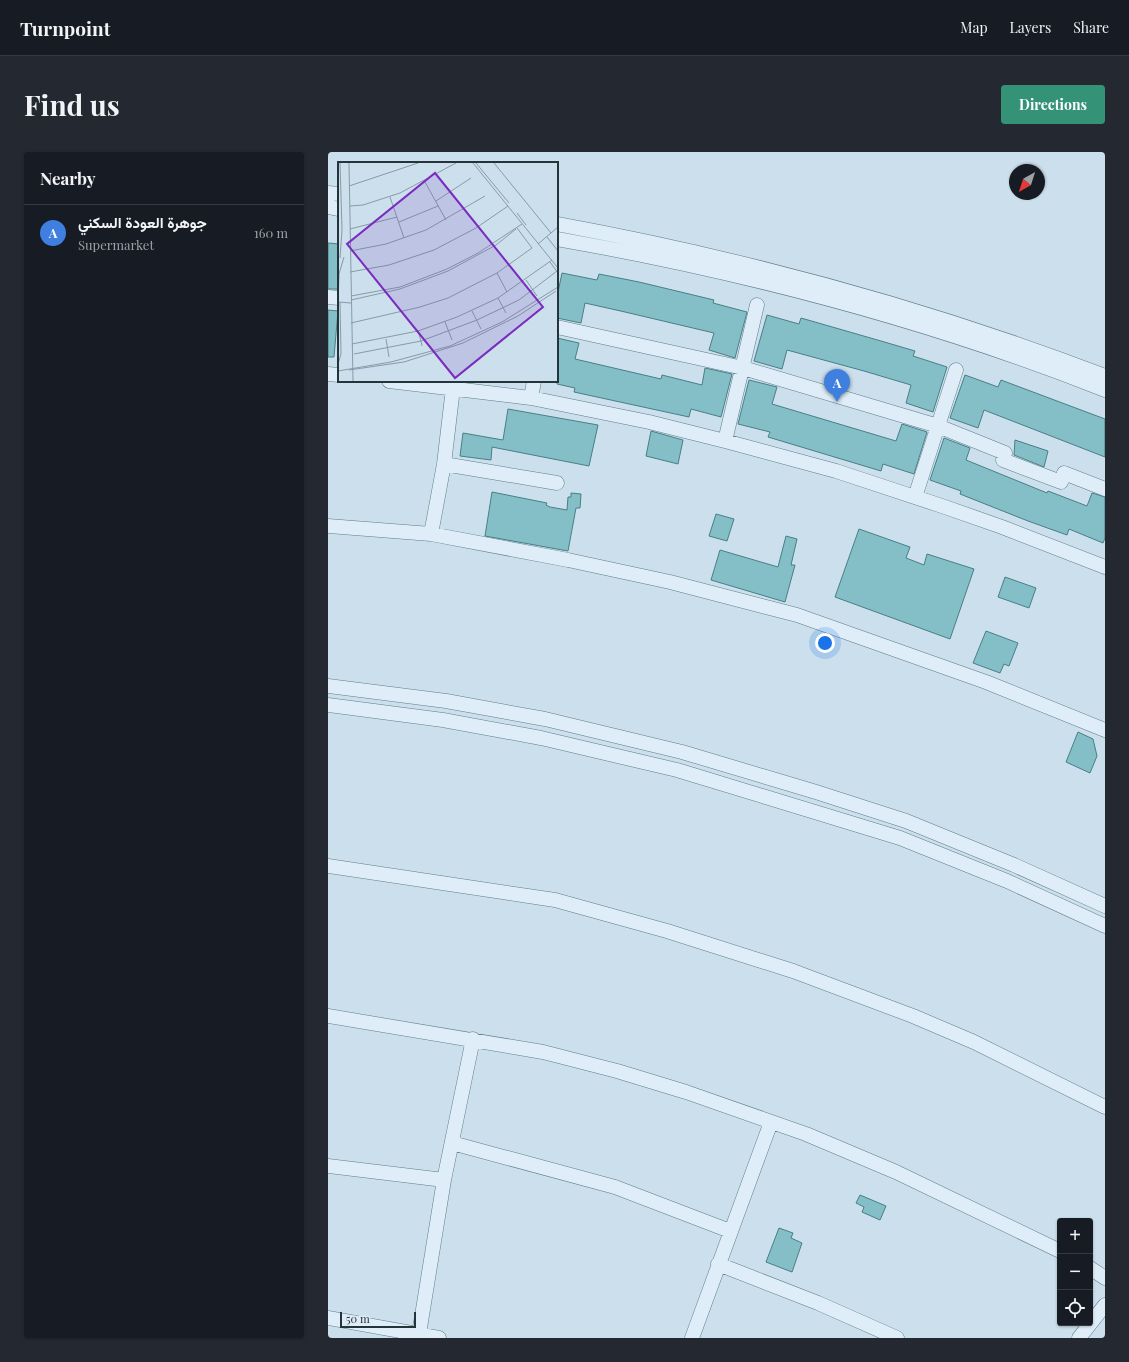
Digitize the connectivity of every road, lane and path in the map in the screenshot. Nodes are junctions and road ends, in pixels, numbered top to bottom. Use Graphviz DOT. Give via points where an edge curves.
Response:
graph roads {
  1 [pos="328,193"];
  2 [pos="338,194"];
  3 [pos="328,208"];
  4 [pos="338,209"];
  5 [pos="558,224"];
  6 [pos="558,239"];
  7 [pos="328,296"];
  8 [pos="338,298"];
  9 [pos="757,306"];
  10 [pos="558,327"];
  11 [pos="743,368"];
  12 [pos="956,370"];
  13 [pos="328,374"];
  14 [pos="338,376"];
  15 [pos="1105,376"];
  16 [pos="398,382"];
  17 [pos="534,382"];
  18 [pos="453,388"];
  19 [pos="1105,390"];
  20 [pos="531,398"];
  21 [pos="938,426"];
  22 [pos="725,441"];
  23 [pos="444,464"];
  24 [pos="557,483"];
  25 [pos="1105,489"];
  26 [pos="915,497"];
  27 [pos="328,526"];
  28 [pos="431,534"];
  29 [pos="1104,563"];
  30 [pos="328,686"];
  31 [pos="328,705"];
  32 [pos="1105,730"];
  33 [pos="328,866"];
  34 [pos="1105,906"];
  35 [pos="1105,926"];
  36 [pos="328,1016"];
  37 [pos="473,1039"];
  38 [pos="1105,1107"];
  39 [pos="771,1122"];
  40 [pos="452,1143"];
  41 [pos="328,1166"];
  42 [pos="444,1180"];
  43 [pos="730,1231"];
  44 [pos="1057,1250"];
  45 [pos="718,1264"];
  46 [pos="1093,1270"];
  47 [pos="1105,1278"];
  48 [pos="1105,1305"];
  49 [pos="328,1318"];
  50 [pos="419,1334"];
  51 [pos="439,1338"];
  52 [pos="692,1338"];
  53 [pos="897,1338"];
  54 [pos="1079,1338"];
  1 -- 2 [label="street"];
  3 -- 4 [label="street"];
  5 -- 15 [label="street" via="727,258 817,281 911,308"];
  6 -- 19 [label="street" via="716,270 809,293 939,332"];
  7 -- 8 [label="street"];
  9 -- 11 [label="street"];
  10 -- 11 [label="street"];
  11 -- 21 [label="street"];
  11 -- 22 [label="street"];
  12 -- 21 [label="street"];
  13 -- 14 [label="street"];
  16 -- 18 [label="street"];
  17 -- 20 [label="street"];
  18 -- 20 [label="street"];
  18 -- 23 [label="street"];
  20 -- 22 [label="street" via="649,422"];
  21 -- 25 [label="street" via="1005,453 1003,460 1061,482 1064,473"];
  21 -- 26 [label="street"];
  22 -- 26 [label="street" via="836,471"];
  23 -- 24 [label="street"];
  23 -- 28 [label="street"];
  26 -- 29 [label="street"];
  27 -- 28 [label="street"];
  28 -- 32 [label="street" via="670,582 797,615 986,682"];
  30 -- 34 [label="street" via="446,701 545,719 682,752 906,821"];
  31 -- 35 [label="street" via="443,720 541,738 677,770 900,838 1007,881"];
  33 -- 38 [label="street" via="555,900 667,931 793,971 913,1016 974,1042"];
  36 -- 37 [label="street"];
  37 -- 39 [label="street" via="543,1052 617,1071"];
  37 -- 40 [label="street"];
  39 -- 43 [label="street"];
  39 -- 44 [label="street" via="896,1172"];
  40 -- 42 [label="street"];
  40 -- 43 [label="street" via="615,1187"];
  41 -- 42 [label="street"];
  42 -- 50 [label="street"];
  43 -- 45 [label="street"];
  45 -- 52 [label="street"];
  45 -- 53 [label="street" via="818,1303"];
  46 -- 47 [label="street"];
  48 -- 54 [label="street"];
  49 -- 50 [label="street"];
  50 -- 51 [label="street"];
}
